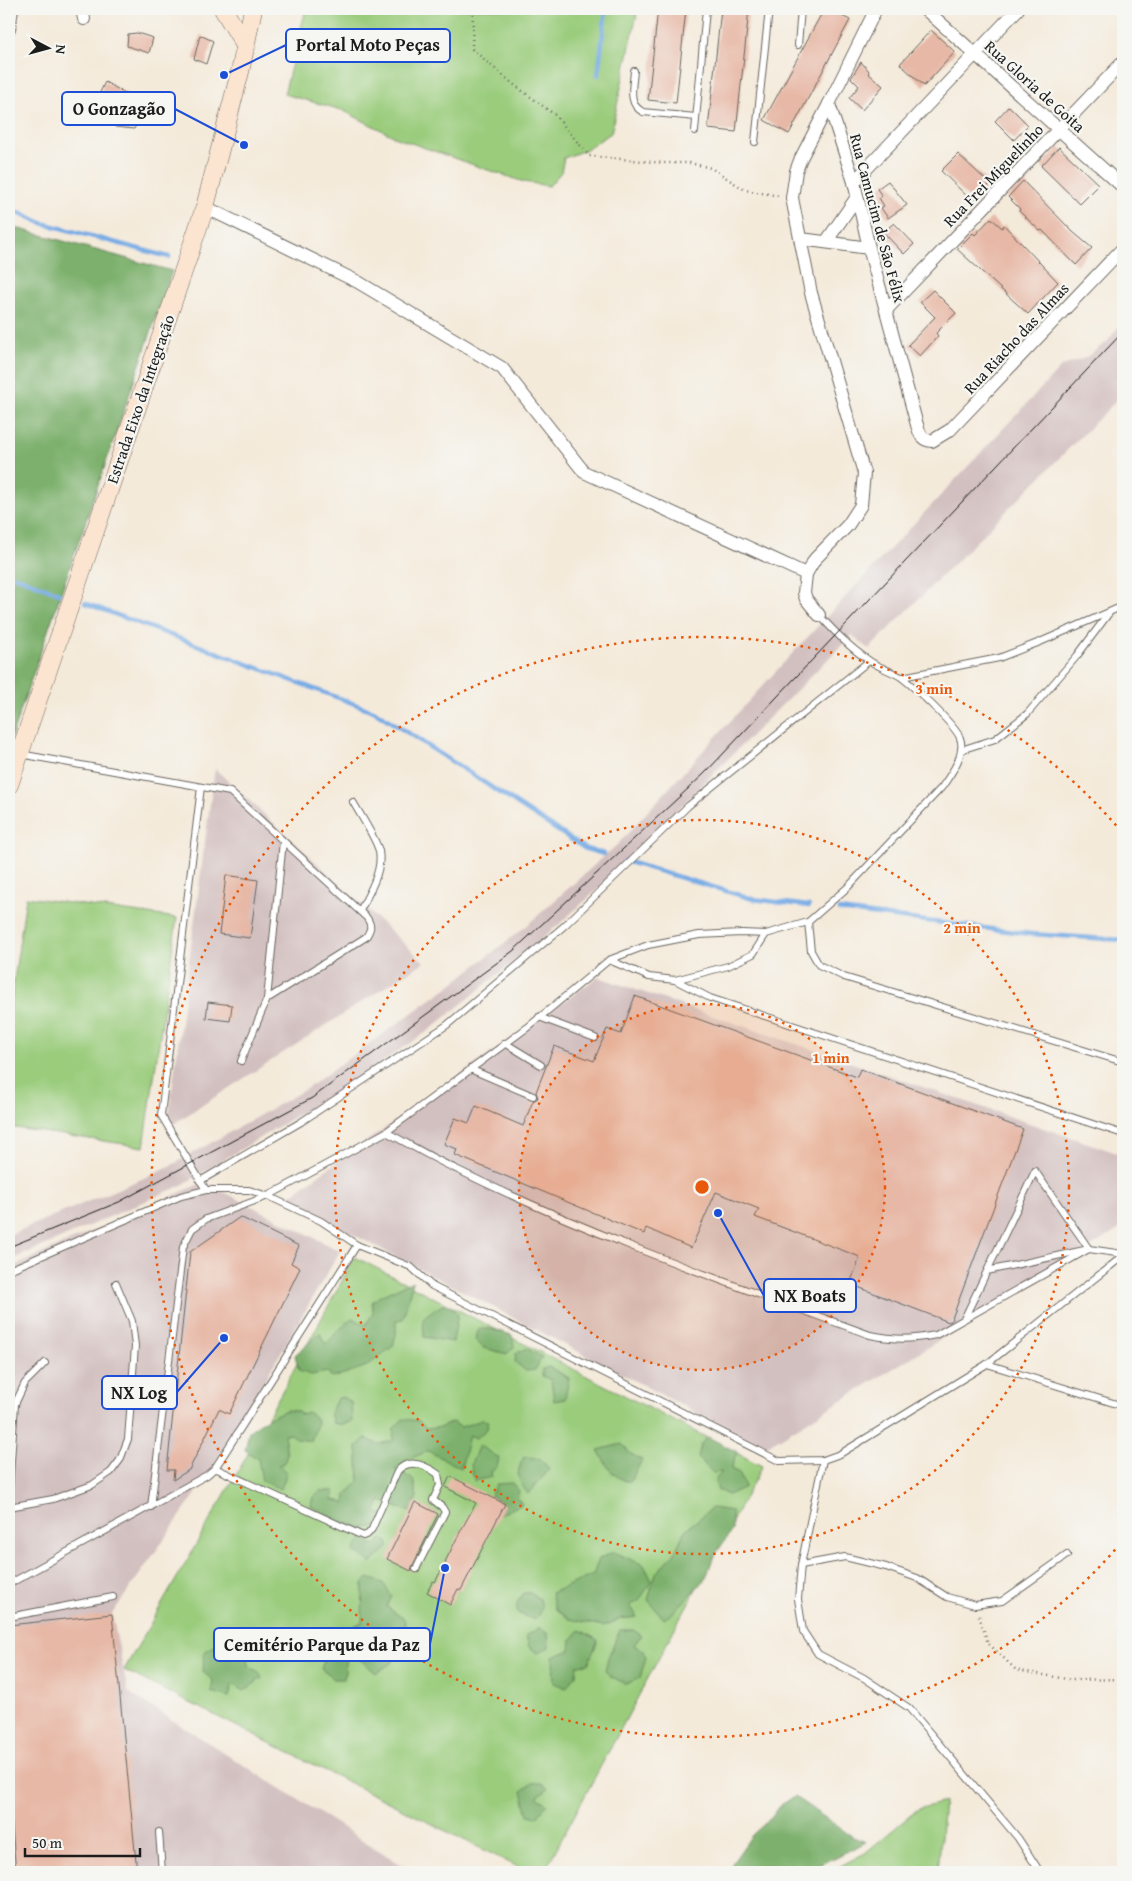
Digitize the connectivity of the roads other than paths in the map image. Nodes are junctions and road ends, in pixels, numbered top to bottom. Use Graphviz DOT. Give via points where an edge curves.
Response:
graph roads {
  1 [pos="12,9"];
  2 [pos="223,9"];
  3 [pos="253,9"];
  4 [pos="706,9"];
  5 [pos="769,9"];
  6 [pos="801,9"];
  7 [pos="926,9"];
  8 [pos="1018,9"];
  9 [pos="873,11"];
  10 [pos="9,29"];
  11 [pos="798,45"];
  12 [pos="246,47"];
  13 [pos="976,54"];
  14 [pos="1123,62"];
  15 [pos="634,71"];
  16 [pos="829,104"];
  17 [pos="696,117"];
  18 [pos="1059,129"];
  19 [pos="694,131"];
  20 [pos="754,142"];
  21 [pos="854,182"];
  22 [pos="1123,187"];
  23 [pos="857,197"];
  24 [pos="205,206"];
  25 [pos="801,239"];
  26 [pos="826,242"];
  27 [pos="869,248"];
  28 [pos="1123,248"];
  29 [pos="886,310"];
  30 [pos="927,441"];
  31 [pos="806,574"];
  32 [pos="1123,606"];
  33 [pos="1110,612"];
  34 [pos="820,614"];
  35 [pos="869,661"];
  36 [pos="902,678"];
  37 [pos="961,750"];
  38 [pos="13,769"];
  39 [pos="201,787"];
  40 [pos="354,802"];
  41 [pos="283,841"];
  42 [pos="360,911"];
  43 [pos="808,922"];
  44 [pos="766,934"];
  45 [pos="609,960"];
  46 [pos="675,980"];
  47 [pos="266,999"];
  48 [pos="540,1017"];
  49 [pos="595,1038"];
  50 [pos="505,1043"];
  51 [pos="241,1061"];
  52 [pos="1123,1062"];
  53 [pos="541,1065"];
  54 [pos="470,1069"];
  55 [pos="533,1096"];
  56 [pos="386,1132"];
  57 [pos="1123,1134"];
  58 [pos="200,1181"];
  59 [pos="206,1190"];
  60 [pos="268,1196"];
  61 [pos="357,1244"];
  62 [pos="1089,1249"];
  63 [pos="1123,1255"];
  64 [pos="9,1270"];
  65 [pos="988,1271"];
  66 [pos="116,1283"];
  67 [pos="965,1318"];
  68 [pos="45,1364"];
  69 [pos="987,1364"];
  70 [pos="1123,1406"];
  71 [pos="823,1460"];
  72 [pos="215,1468"];
  73 [pos="9,1489"];
  74 [pos="9,1507"];
  75 [pos="152,1507"];
  76 [pos="1067,1555"];
  77 [pos="801,1565"];
  78 [pos="416,1569"];
  79 [pos="9,1584"];
  80 [pos="113,1597"];
  81 [pos="9,1617"];
  82 [pos="159,1832"];
  83 [pos="162,1872"];
  84 [pos="1040,1872"];
  1 -- 10 [label="street"];
  2 -- 12 [label="main road"];
  3 -- 12 [label="main road, Estrada Eixo da Integração"];
  4 -- 17 [label="lane"];
  5 -- 20 [label="lane"];
  6 -- 11 [label="lane"];
  7 -- 13 [label="street, Rua Gloria de Goita"];
  8 -- 13 [label="street"];
  9 -- 16 [label="street"];
  12 -- 24 [label="main road, Estrada Eixo da Integração"];
  13 -- 18 [label="street, Rua Gloria de Goita"];
  13 -- 21 [label="street"];
  14 -- 18 [label="street, Rua Frei Miguelinho"];
  15 -- 17 [label="lane" via="632,101 637,109"];
  16 -- 21 [label="street, Rua Camucim de São Félix"];
  16 -- 25 [label="street" via="796,171 792,198"];
  17 -- 19 [label="lane"];
  18 -- 22 [label="street, Rua Gloria de Goita"];
  18 -- 29 [label="street, Rua Frei Miguelinho"];
  21 -- 23 [label="street, Rua Camucim de São Félix"];
  23 -- 26 [label="street"];
  23 -- 27 [label="street, Rua Camucim de São Félix"];
  24 -- 31 [label="street" via="358,282 502,368 584,472"];
  24 -- 38 [label="main road, Estrada Eixo da Integração"];
  25 -- 26 [label="street"];
  25 -- 31 [label="street" via="812,293 864,473 861,505"];
  26 -- 27 [label="street"];
  27 -- 29 [label="street, Rua Camucim de São Félix"];
  28 -- 30 [label="street, Rua Riacho das Almas" via="950,430"];
  29 -- 30 [label="street, Rua Camucim de São Félix" via="920,436"];
  31 -- 34 [label="street" via="806,599"];
  32 -- 33 [label="lane"];
  33 -- 36 [label="lane" via="999,658"];
  33 -- 37 [label="lane" via="1027,714 995,739"];
  34 -- 35 [label="lane" via="838,635"];
  35 -- 36 [label="lane"];
  35 -- 58 [label="lane" via="688,806 564,926 447,1025 301,1122"];
  36 -- 37 [label="lane" via="951,724 960,738"];
  37 -- 43 [label="lane" via="953,771 930,800 848,887"];
  38 -- 39 [label="lane"];
  39 -- 41 [label="lane" via="230,792"];
  39 -- 58 [label="lane" via="161,1115"];
  40 -- 42 [label="lane" via="379,851 376,877"];
  41 -- 42 [label="lane"];
  41 -- 47 [label="lane"];
  42 -- 47 [label="lane" via="371,924 366,937"];
  43 -- 44 [label="lane"];
  43 -- 52 [label="lane" via="811,951 819,964 844,977"];
  44 -- 45 [label="lane" via="699,935 648,945"];
  44 -- 46 [label="lane" via="753,954 728,966"];
  45 -- 46 [label="lane" via="649,977"];
  45 -- 48 [label="lane"];
  46 -- 57 [label="lane" via="710,998"];
  47 -- 51 [label="lane"];
  48 -- 49 [label="lane"];
  48 -- 50 [label="lane"];
  50 -- 53 [label="lane"];
  50 -- 54 [label="lane"];
  54 -- 55 [label="lane"];
  54 -- 56 [label="lane"];
  56 -- 60 [label="lane"];
  56 -- 67 [label="lane" via="456,1169 609,1236 870,1335 911,1340 936,1335"];
  58 -- 59 [label="lane"];
  59 -- 60 [label="lane" via="249,1190"];
  59 -- 64 [label="lane" via="181,1196"];
  60 -- 61 [label="lane" via="321,1221"];
  60 -- 75 [label="lane" via="206,1219 192,1229 183,1247"];
  61 -- 71 [label="lane" via="411,1267 432,1286 779,1461"];
  61 -- 72 [label="lane"];
  62 -- 63 [label="lane"];
  62 -- 65 [label="lane"];
  62 -- 65 [label="lane" via="1035,1171"];
  62 -- 67 [label="lane"];
  63 -- 69 [label="lane"];
  65 -- 67 [label="lane"];
  66 -- 74 [label="lane" via="132,1321 136,1346 128,1439 120,1460 111,1472 92,1485 53,1499"];
  68 -- 73 [label="lane" via="25,1384 15,1404"];
  69 -- 70 [label="lane"];
  69 -- 71 [label="lane" via="840,1454"];
  71 -- 77 [label="lane"];
  72 -- 75 [label="lane" via="200,1481"];
  72 -- 78 [label="lane" via="363,1536 372,1529 401,1466 408,1463 432,1470 438,1474 440,1485 433,1500 445,1512"];
  75 -- 79 [label="lane"];
  76 -- 77 [label="lane" via="1002,1601 975,1605 947,1597 917,1578 886,1567 845,1558"];
  77 -- 84 [label="lane" via="798,1598 802,1631 818,1654 864,1678 909,1708 1018,1838"];
  80 -- 81 [label="lane"];
  82 -- 83 [label="lane"];
}
